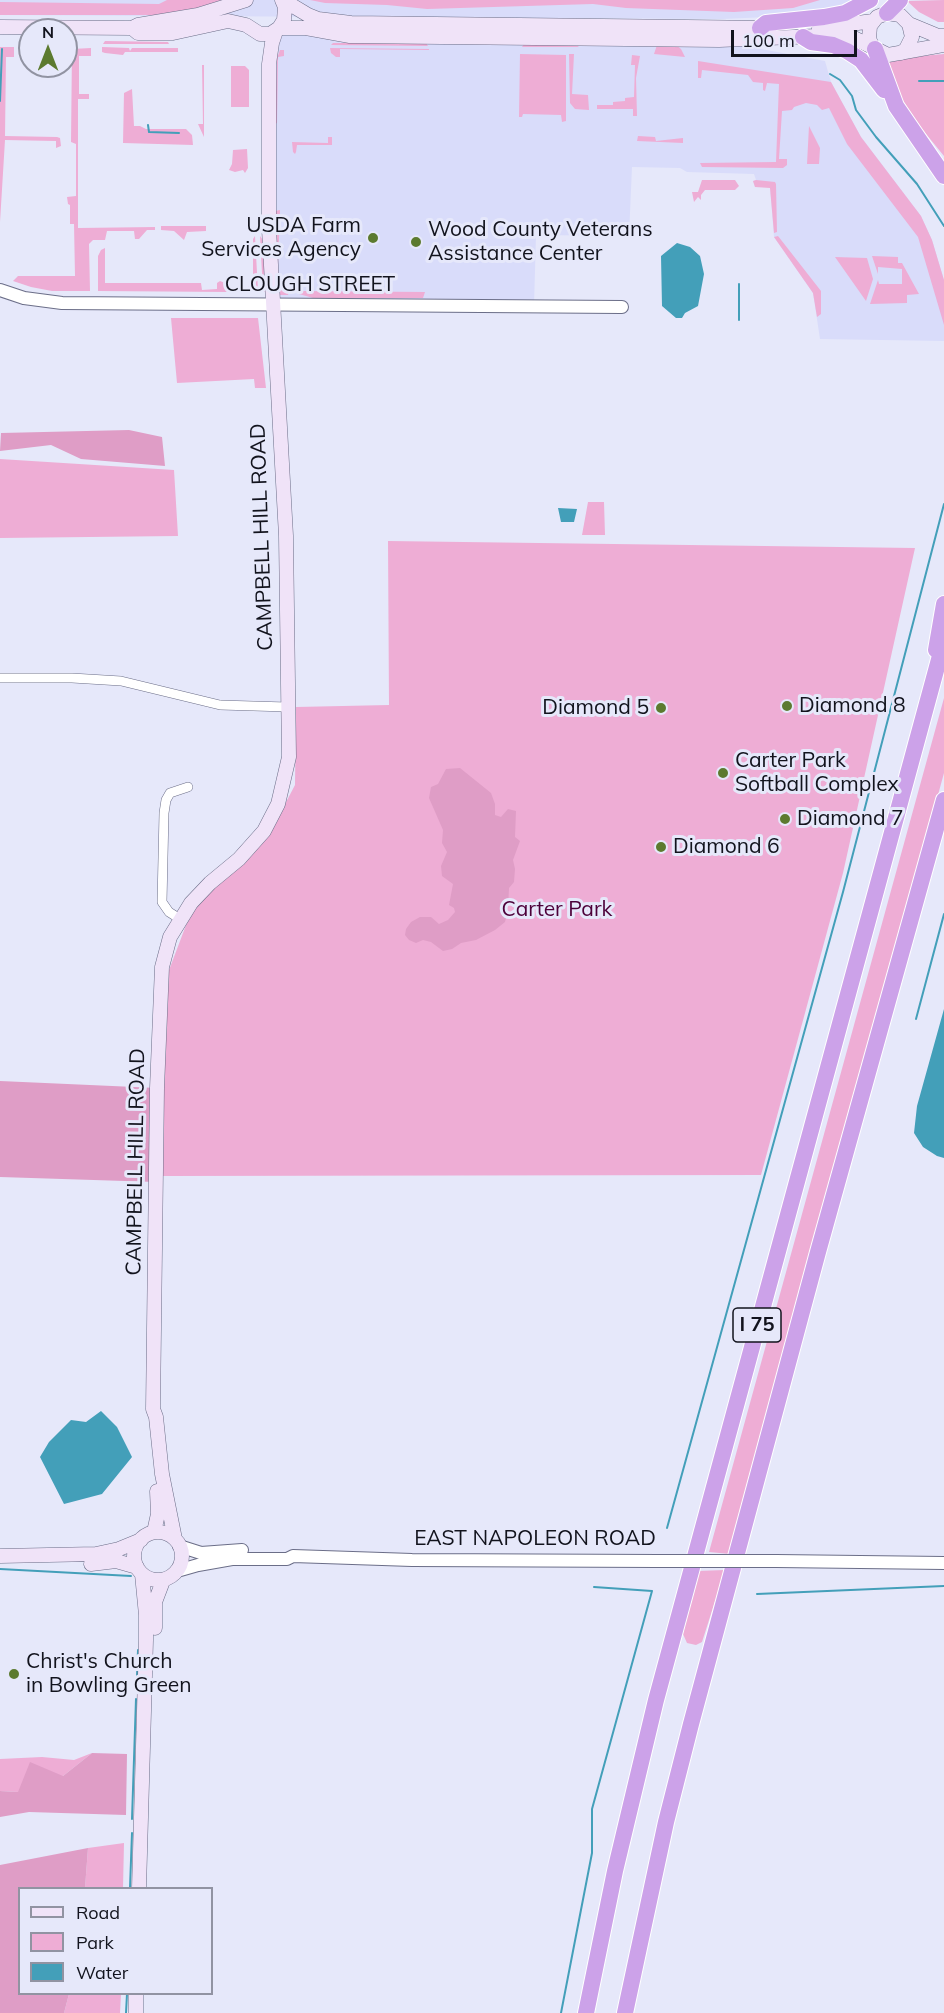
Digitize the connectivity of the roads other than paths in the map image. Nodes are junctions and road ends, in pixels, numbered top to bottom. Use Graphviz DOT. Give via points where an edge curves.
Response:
graph roads {
  1 [pos="247,0"];
  2 [pos="283,0"];
  3 [pos="870,0"];
  4 [pos="900,0"];
  5 [pos="880,17"];
  6 [pos="909,24"];
  7 [pos="0,27"];
  8 [pos="132,28"];
  9 [pos="760,28"];
  10 [pos="278,29"];
  11 [pos="253,30"];
  12 [pos="944,36"];
  13 [pos="803,37"];
  14 [pos="944,45"];
  15 [pos="874,48"];
  16 [pos="901,53"];
  17 [pos="896,106"];
  18 [pos="268,115"];
  19 [pos="944,176"];
  20 [pos="0,290"];
  21 [pos="273,304"];
  22 [pos="622,307"];
  23 [pos="944,604"];
  24 [pos="944,641"];
  25 [pos="0,678"];
  26 [pos="927,702"];
  27 [pos="287,707"];
  28 [pos="188,788"];
  29 [pos="944,800"];
  30 [pos="180,919"];
  31 [pos="153,1410"];
  32 [pos="154,1532"];
  33 [pos="141,1540"];
  34 [pos="177,1543"];
  35 [pos="0,1556"];
  36 [pos="37,1556"];
  37 [pos="293,1556"];
  38 [pos="944,1563"];
  39 [pos="140,1570"];
  40 [pos="177,1571"];
  41 [pos="163,1581"];
  42 [pos="146,1670"];
  43 [pos="139,1887"];
  44 [pos="136,1995"];
  45 [pos="136,2013"];
  46 [pos="586,2013"];
  47 [pos="625,2013"];
  1 -- 8 [label="main road"];
  1 -- 11 [label="main road, CAMPBELL HILL ROAD" via="246,15"];
  2 -- 9 [label="main road" via="308,15 351,23"];
  2 -- 10 [label="main road, CAMPBELL HILL ROAD" via="285,15"];
  3 -- 9 [label="highway" via="845,13 766,23"];
  4 -- 5 [label="highway"];
  5 -- 6 [label="main road" via="900,15"];
  5 -- 9 [label="main road" via="826,27"];
  5 -- 15 [label="main road" via="869,33"];
  6 -- 12 [label="main road"];
  6 -- 16 [label="main road" via="910,43"];
  7 -- 8 [label="main road"];
  8 -- 11 [label="main road" via="138,33 173,33 228,21"];
  10 -- 11 [label="main road" via="266,34"];
  10 -- 13 [label="main road" via="306,28 350,36"];
  10 -- 18 [label="main road, CAMPBELL HILL ROAD" via="269,56"];
  11 -- 18 [label="main road, CAMPBELL HILL ROAD" via="261,53"];
  13 -- 15 [label="main road" via="842,35"];
  13 -- 17 [label="highway" via="854,55"];
  14 -- 16 [label="main road"];
  15 -- 16 [label="main road" via="888,55"];
  15 -- 17 [label="highway"];
  17 -- 19 [label="highway"];
  18 -- 21 [label="main road, CAMPBELL HILL ROAD"];
  20 -- 21 [label="street, CLOUGH STREET" via="62,303"];
  21 -- 22 [label="street, CLOUGH STREET"];
  21 -- 27 [label="main road, CAMPBELL HILL ROAD" via="286,536"];
  23 -- 26 [label="highway"];
  24 -- 26 [label="highway, I 75"];
  25 -- 27 [label="street" via="121,681 220,705"];
  26 -- 46 [label="highway, I 75" via="659,1689"];
  27 -- 30 [label="main road, CAMPBELL HILL ROAD" via="289,756 273,816 253,846 196,897"];
  28 -- 30 [label="street" via="170,792 164,813 162,902"];
  29 -- 47 [label="highway, I 75" via="691,1724"];
  30 -- 31 [label="main road, CAMPBELL HILL ROAD" via="166,948 160,986"];
  31 -- 32 [label="main road, CAMPBELL HILL ROAD" via="149,1424 158,1507"];
  31 -- 34 [label="main road, CAMPBELL HILL ROAD"];
  32 -- 33 [label="main road"];
  32 -- 34 [label="main road" via="164,1533"];
  33 -- 36 [label="main road" via="96,1554"];
  33 -- 39 [label="main road" via="135,1553"];
  34 -- 37 [label="street, EAST NAPOLEON ROAD" via="201,1553 256,1550"];
  34 -- 40 [label="main road" via="182,1556"];
  35 -- 36 [label="main road"];
  36 -- 39 [label="main road" via="61,1563 116,1561"];
  37 -- 38 [label="street, EAST NAPOLEON ROAD, bridge"];
  37 -- 40 [label="street, EAST NAPOLEON ROAD" via="232,1559"];
  39 -- 41 [label="main road" via="151,1580"];
  39 -- 42 [label="main road" via="146,1615"];
  40 -- 41 [label="main road"];
  41 -- 42 [label="main road" via="155,1602 153,1651"];
  42 -- 43 [label="main road"];
  44 -- 45 [label="main road"];
}
